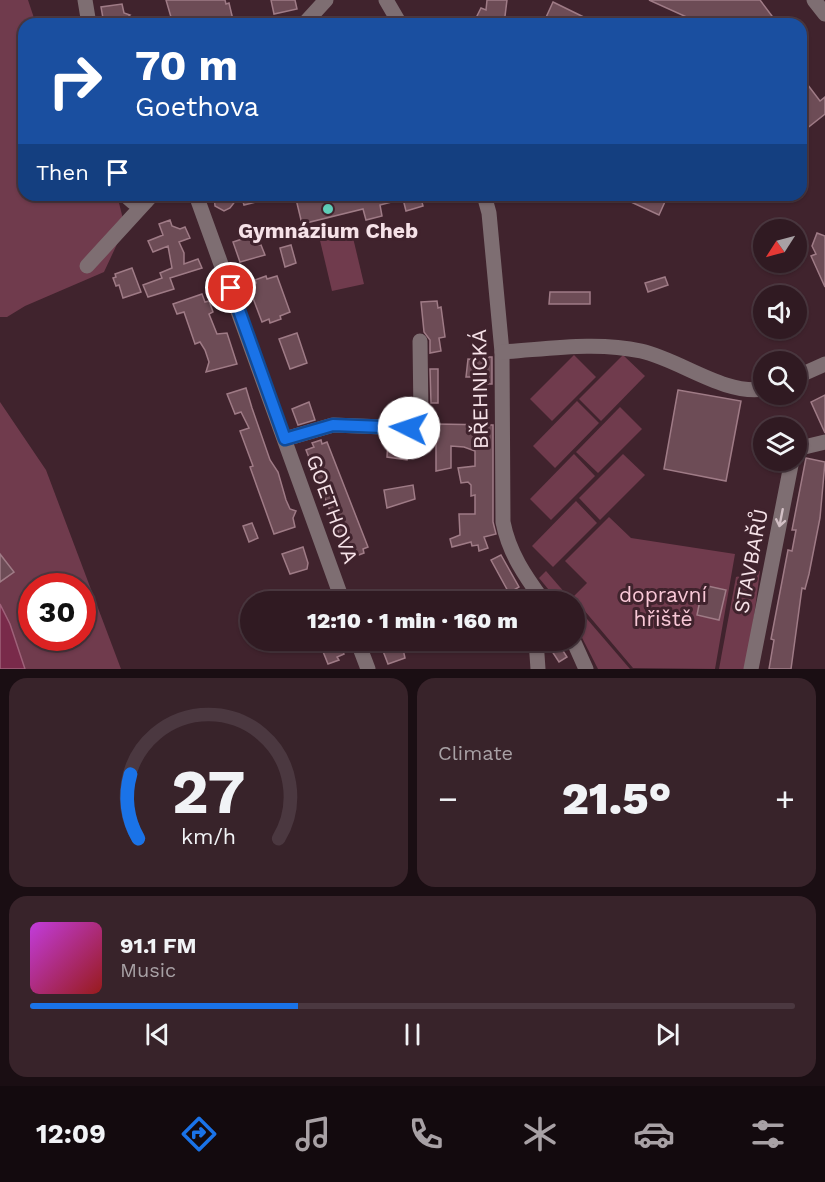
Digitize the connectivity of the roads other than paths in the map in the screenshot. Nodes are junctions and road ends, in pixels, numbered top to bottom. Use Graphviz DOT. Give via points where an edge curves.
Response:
graph roads {
  1 [pos="85,0"];
  2 [pos="326,0"];
  3 [pos="386,0"];
  4 [pos="814,0"];
  5 [pos="825,14"];
  6 [pos="89,18"];
  7 [pos="310,18"];
  8 [pos="396,18"];
  9 [pos="146,201"];
  10 [pos="198,201"];
  11 [pos="486,201"];
  12 [pos="87,266"];
  13 [pos="420,340"];
  14 [pos="502,352"];
  15 [pos="825,364"];
  16 [pos="807,372"];
  17 [pos="753,389"];
  18 [pos="285,439"];
  19 [pos="825,442"];
  20 [pos="807,446"];
  21 [pos="790,471"];
  22 [pos="527,579"];
  23 [pos="339,591"];
  24 [pos="529,591"];
  25 [pos="536,591"];
  26 [pos="361,651"];
  27 [pos="537,651"];
  28 [pos="578,651"];
  29 [pos="368,669"];
  30 [pos="538,669"];
  31 [pos="586,669"];
  32 [pos="752,669"];
  1 -- 6 [label="street"];
  2 -- 7 [label="street"];
  3 -- 8 [label="street"];
  4 -- 5 [label="street"];
  9 -- 12 [label="street"];
  10 -- 18 [label="street, GOETHOVA"];
  11 -- 14 [label="street, BŘEHNICKÁ"];
  13 -- 18 [label="street" via="421,416 414,426 333,425"];
  14 -- 17 [label="street" via="610,346 675,362 736,389"];
  14 -- 22 [label="street, BŘEHNICKÁ" via="503,522 506,540"];
  15 -- 16 [label="street"];
  18 -- 23 [label="street, GOETHOVA"];
  19 -- 20 [label="street"];
  21 -- 32 [label="street, STAVBAŘŮ, one-way"];
  22 -- 24 [label="street, BŘEHNICKÁ"];
  22 -- 25 [label="street, BŘEHNICKÁ"];
  26 -- 29 [label="street"];
  27 -- 30 [label="street"];
  28 -- 31 [label="street"];
}
